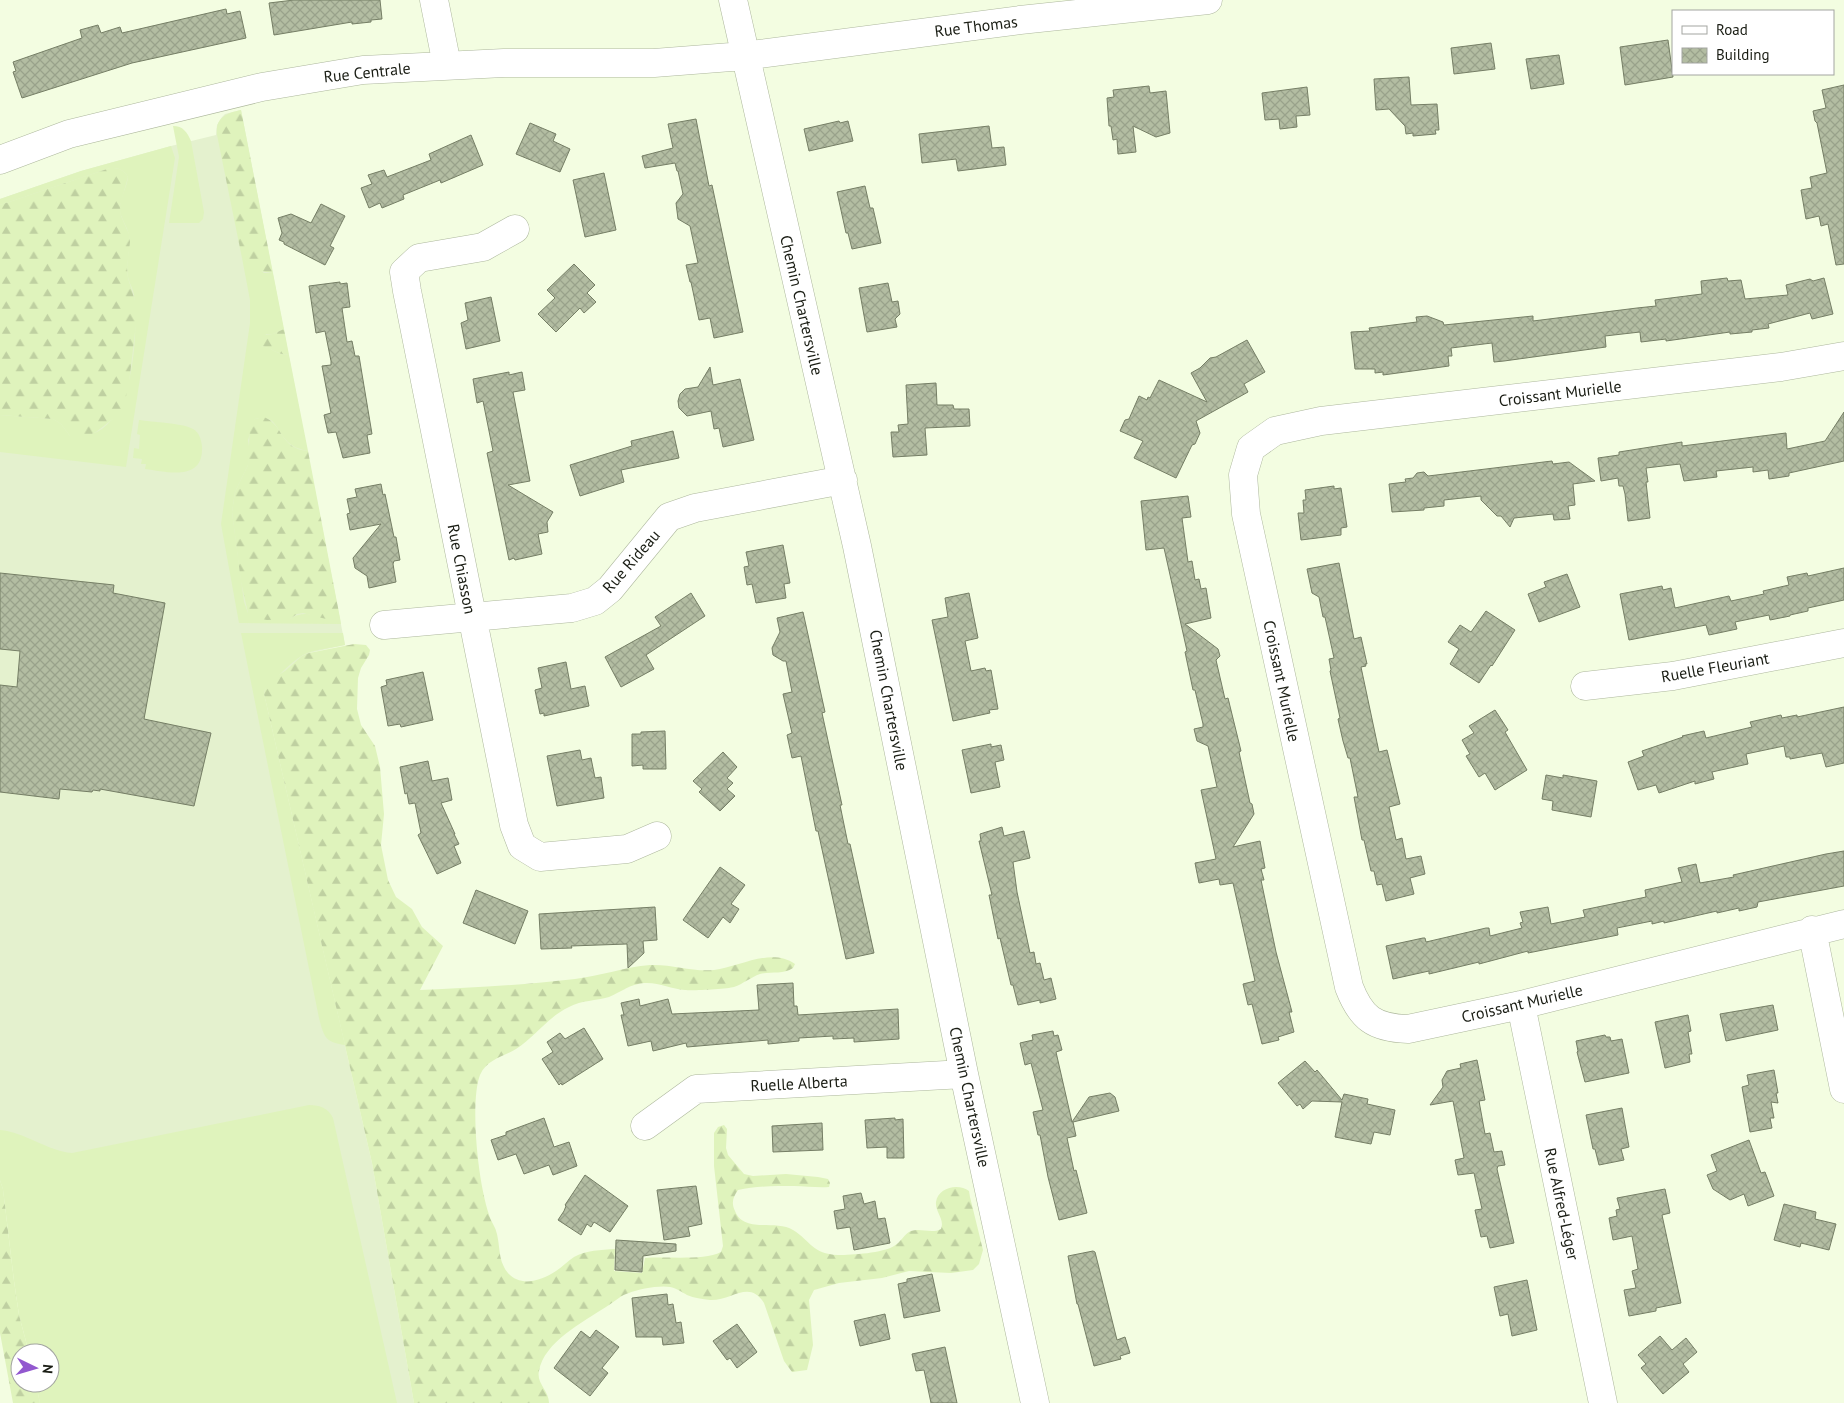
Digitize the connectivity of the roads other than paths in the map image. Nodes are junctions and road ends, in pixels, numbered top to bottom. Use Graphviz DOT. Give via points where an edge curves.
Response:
graph roads {
  1 [pos="434,0"];
  2 [pos="733,0"];
  3 [pos="1208,0"];
  4 [pos="1018,10"];
  5 [pos="744,56"];
  6 [pos="447,65"];
  7 [pos="0,160"];
  8 [pos="516,229"];
  9 [pos="1844,356"];
  10 [pos="843,480"];
  11 [pos="472,617"];
  12 [pos="384,625"];
  13 [pos="1844,643"];
  14 [pos="1585,686"];
  15 [pos="657,836"];
  16 [pos="1844,924"];
  17 [pos="1812,930"];
  18 [pos="1521,1005"];
  19 [pos="964,1074"];
  20 [pos="1844,1089"];
  21 [pos="645,1126"];
  22 [pos="1035,1403"];
  23 [pos="1603,1403"];
  1 -- 6 [label="street"];
  2 -- 5 [label="street, Chemin Chartersville"];
  3 -- 4 [label="street, Rue Thomas"];
  4 -- 5 [label="street, Rue Thomas"];
  5 -- 6 [label="street, Rue Centrale" via="654,63"];
  5 -- 10 [label="street, Chemin Chartersville"];
  6 -- 7 [label="street, Rue Centrale" via="363,70 262,87 69,134"];
  8 -- 11 [label="street, Rue Chiasson" via="483,247 419,258 404,272"];
  9 -- 18 [label="street, Croissant Murielle" via="1781,367 1321,421 1276,432 1251,448 1243,474 1246,514 1349,987 1356,1004 1372,1021 1408,1029"];
  10 -- 11 [label="street, Rue Rideau" via="695,508 669,517 610,589 596,601 565,609"];
  10 -- 19 [label="street, Chemin Chartersville"];
  11 -- 12 [label="street, Rue Rideau"];
  11 -- 15 [label="street, Rue Chiasson" via="514,825 522,846 540,857 627,850"];
  13 -- 14 [label="street, Ruelle Fleuriant" via="1673,676"];
  16 -- 17 [label="street, Croissant Murielle"];
  17 -- 18 [label="street, Croissant Murielle"];
  17 -- 20 [label="street"];
  18 -- 23 [label="street, Rue Alfred-Léger"];
  19 -- 21 [label="street, Ruelle Alberta" via="696,1089"];
  19 -- 22 [label="street, Chemin Chartersville"];
}
